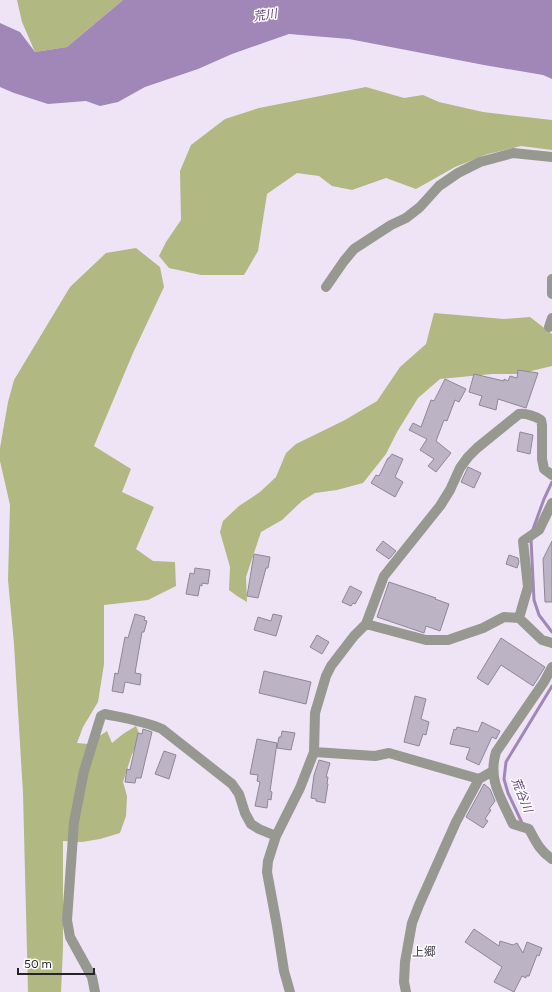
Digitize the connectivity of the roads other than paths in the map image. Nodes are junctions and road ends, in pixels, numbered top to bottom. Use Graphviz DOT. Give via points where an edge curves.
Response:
graph roads {
  1 [pos="552,157"];
  2 [pos="552,279"];
  3 [pos="326,287"];
  4 [pos="552,294"];
  5 [pos="552,475"];
  6 [pos="552,503"];
  7 [pos="519,618"];
  8 [pos="366,624"];
  9 [pos="552,643"];
  10 [pos="552,667"];
  11 [pos="314,752"];
  12 [pos="493,771"];
  13 [pos="478,779"];
  14 [pos="276,836"];
  15 [pos="552,859"];
  16 [pos="95,992"];
  17 [pos="290,992"];
  18 [pos="406,992"];
  1 -- 3 [label="street" via="513,153 480,162 458,173 439,186 406,218 354,249"];
  2 -- 4 [label="street"];
  5 -- 8 [label="street" via="544,469 542,459 541,420 523,413 519,414 477,448 460,468 440,506 384,576"];
  6 -- 7 [label="street" via="539,530 523,541 528,587"];
  7 -- 8 [label="street" via="504,617 483,628 448,640 426,640"];
  7 -- 9 [label="street" via="542,640"];
  8 -- 11 [label="street" via="354,636 326,676 315,713"];
  10 -- 12 [label="street" via="496,752"];
  11 -- 13 [label="street" via="375,756 389,753"];
  11 -- 14 [label="street" via="300,788"];
  12 -- 13 [label="street"];
  12 -- 15 [label="street" via="497,791 513,824 529,829 543,854"];
  13 -- 18 [label="street" via="418,905 405,962"];
  14 -- 16 [label="street" via="258,830 251,824 239,794 232,784 162,729 104,714 84,771 74,822 67,920 70,937 92,977"];
  14 -- 17 [label="street" via="267,872"];
}
